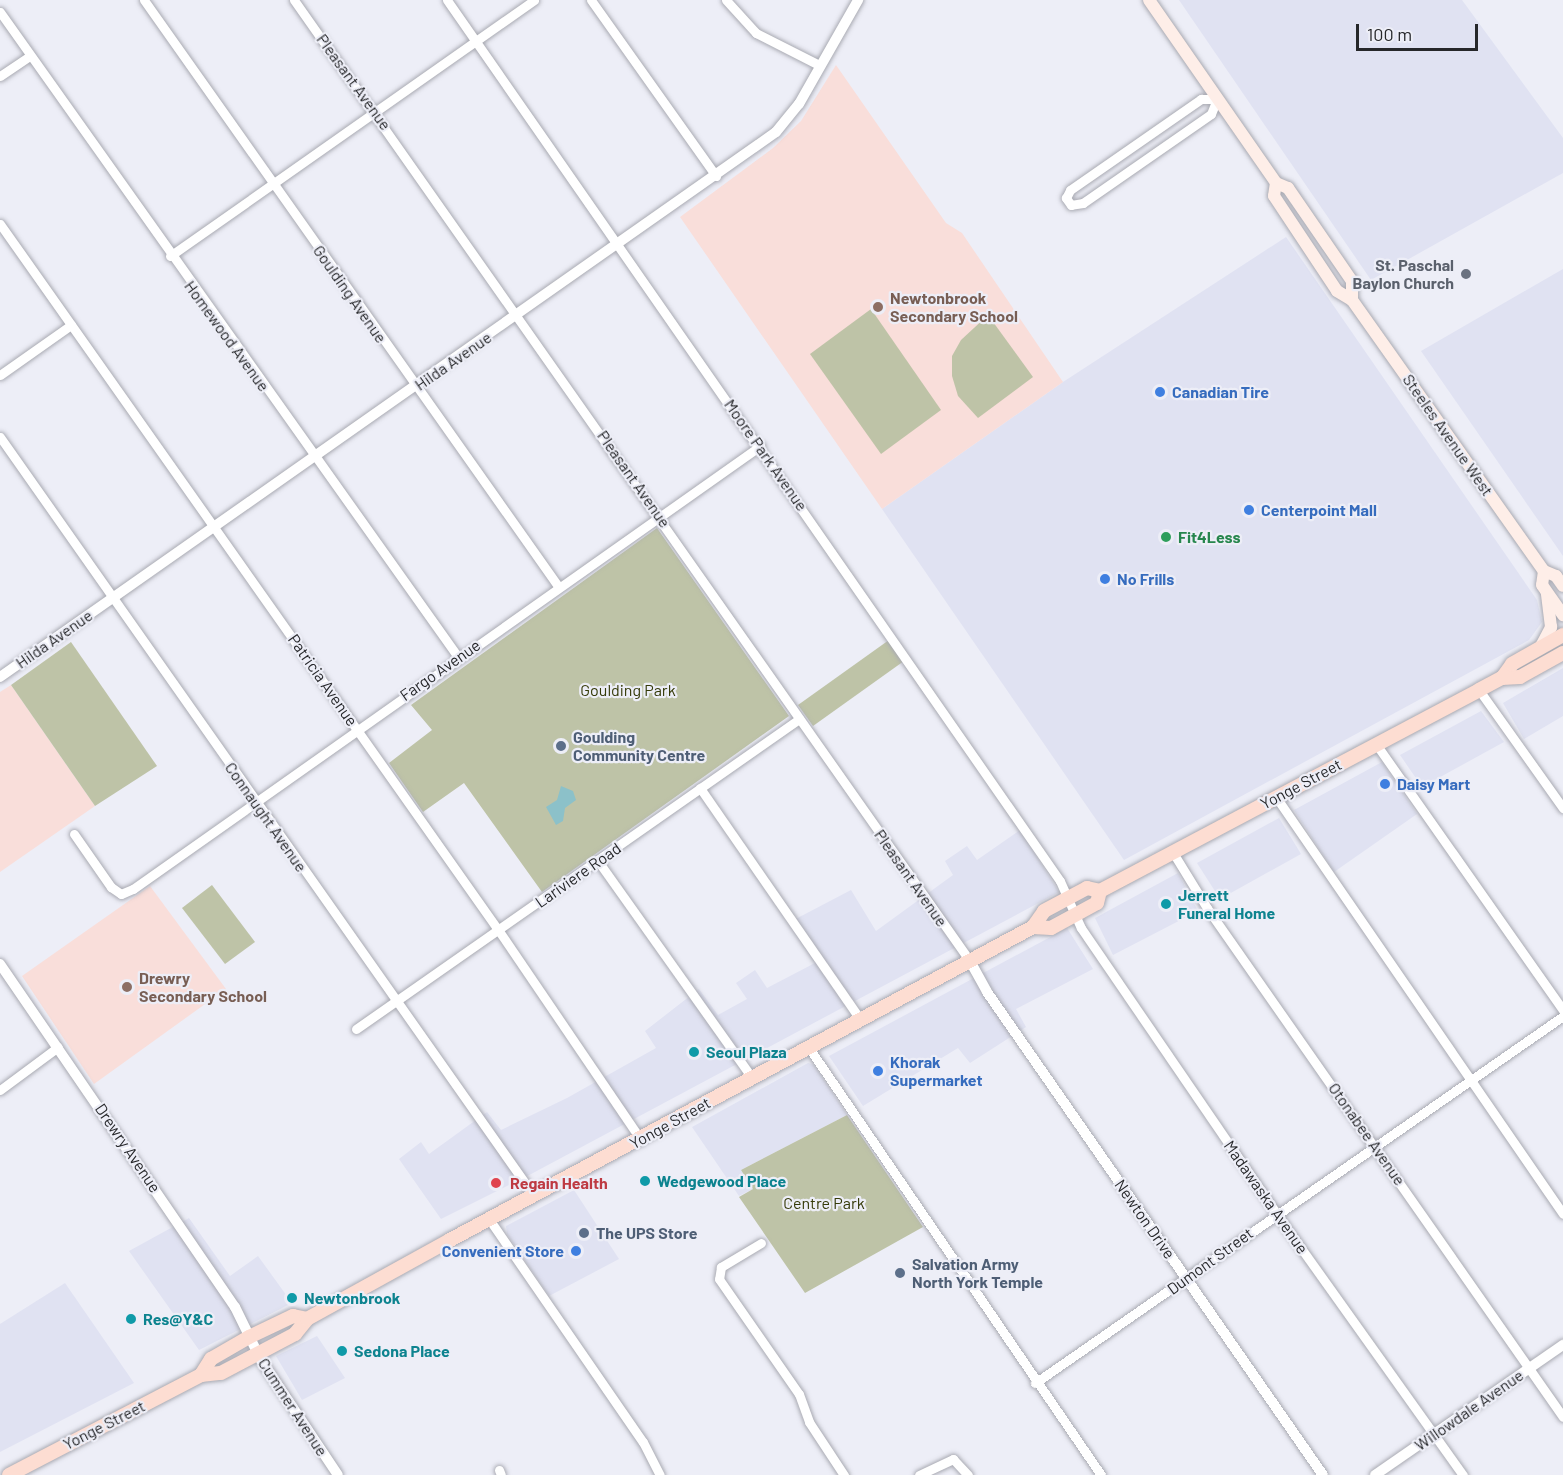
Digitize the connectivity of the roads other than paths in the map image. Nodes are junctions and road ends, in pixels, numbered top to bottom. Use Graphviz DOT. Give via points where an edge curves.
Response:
graph roads {
  1 [pos="144,0"];
  2 [pos="294,0"];
  3 [pos="447,0"];
  4 [pos="534,0"];
  5 [pos="591,0"];
  6 [pos="726,0"];
  7 [pos="858,0"];
  8 [pos="1149,0"];
  9 [pos="0,12"];
  10 [pos="475,40"];
  11 [pos="30,56"];
  12 [pos="819,65"];
  13 [pos="0,76"];
  14 [pos="1217,99"];
  15 [pos="375,110"];
  16 [pos="716,176"];
  17 [pos="1083,181"];
  18 [pos="272,183"];
  19 [pos="1276,183"];
  20 [pos="1092,196"];
  21 [pos="0,224"];
  22 [pos="1312,226"];
  23 [pos="1300,236"];
  24 [pos="617,243"];
  25 [pos="170,256"];
  26 [pos="1352,300"];
  27 [pos="518,315"];
  28 [pos="71,325"];
  29 [pos="0,375"];
  30 [pos="415,387"];
  31 [pos="0,437"];
  32 [pos="760,446"];
  33 [pos="315,458"];
  34 [pos="660,516"];
  35 [pos="214,526"];
  36 [pos="1544,571"];
  37 [pos="558,586"];
  38 [pos="1563,586"];
  39 [pos="1547,593"];
  40 [pos="112,598"];
  41 [pos="1563,615"];
  42 [pos="1563,635"];
  43 [pos="1539,649"];
  44 [pos="1563,653"];
  45 [pos="458,657"];
  46 [pos="0,677"];
  47 [pos="1502,678"];
  48 [pos="1479,690"];
  49 [pos="799,719"];
  50 [pos="357,729"];
  51 [pos="1376,744"];
  52 [pos="700,788"];
  53 [pos="1276,797"];
  54 [pos="256,803"];
  55 [pos="1563,808"];
  56 [pos="74,834"];
  57 [pos="1172,851"];
  58 [pos="597,861"];
  59 [pos="1100,891"];
  60 [pos="1067,899"];
  61 [pos="1074,915"];
  62 [pos="1033,927"];
  63 [pos="499,931"];
  64 [pos="970,961"];
  65 [pos="2,972"];
  66 [pos="396,1002"];
  67 [pos="1563,1010"];
  68 [pos="1563,1016"];
  69 [pos="859,1018"];
  70 [pos="356,1029"];
  71 [pos="58,1047"];
  72 [pos="809,1048"];
  73 [pos="752,1078"];
  74 [pos="1471,1081"];
  75 [pos="0,1090"];
  76 [pos="641,1140"];
  77 [pos="1376,1146"];
  78 [pos="534,1196"];
  79 [pos="1276,1213"];
  80 [pos="1563,1214"];
  81 [pos="489,1219"];
  82 [pos="761,1243"];
  83 [pos="1186,1278"];
  84 [pos="307,1319"];
  85 [pos="249,1337"];
  86 [pos="1563,1345"];
  87 [pos="257,1352"];
  88 [pos="1529,1368"];
  89 [pos="201,1375"];
  90 [pos="1035,1383"];
  91 [pos="1563,1417"];
  92 [pos="1435,1434"];
  93 [pos="9,1475"];
  94 [pos="338,1475"];
  95 [pos="660,1475"];
  96 [pos="844,1475"];
  97 [pos="919,1475"];
  98 [pos="968,1475"];
  99 [pos="1101,1475"];
  100 [pos="1323,1475"];
  101 [pos="1375,1475"];
  102 [pos="1463,1475"];
  1 -- 18 [label="street, Goulding Avenue"];
  2 -- 15 [label="street, Pleasant Avenue"];
  3 -- 10 [label="street, Moore Park Avenue"];
  4 -- 10 [label="street"];
  5 -- 16 [label="street"];
  6 -- 12 [label="street" via="756,33"];
  7 -- 12 [label="street, Hilda Avenue"];
  8 -- 14 [label="main road, Steeles Avenue West"];
  9 -- 11 [label="street, Homewood Avenue"];
  10 -- 15 [label="street"];
  10 -- 24 [label="street, Moore Park Avenue"];
  11 -- 13 [label="street"];
  11 -- 25 [label="street, Homewood Avenue"];
  12 -- 16 [label="street, Hilda Avenue" via="799,104 776,132"];
  14 -- 17 [label="street" via="1201,99"];
  14 -- 19 [label="main road, Steeles Avenue West"];
  14 -- 20 [label="street" via="1211,114"];
  15 -- 18 [label="street"];
  15 -- 27 [label="street, Pleasant Avenue"];
  16 -- 24 [label="street, Hilda Avenue"];
  17 -- 20 [label="street"];
  17 -- 20 [label="street" via="1066,198 1071,205"];
  18 -- 25 [label="street"];
  18 -- 30 [label="street, Goulding Avenue"];
  19 -- 22 [label="main road, Steeles Avenue West" via="1288,188"];
  19 -- 23 [label="main road, Steeles Avenue West" via="1274,196"];
  21 -- 28 [label="street, Patricia Avenue"];
  22 -- 23 [label="main road"];
  22 -- 26 [label="main road, Steeles Avenue West" via="1352,281"];
  23 -- 26 [label="main road, Steeles Avenue West" via="1337,291"];
  24 -- 27 [label="street, Hilda Avenue"];
  24 -- 32 [label="street, Moore Park Avenue"];
  25 -- 33 [label="street, Homewood Avenue"];
  26 -- 36 [label="main road, Steeles Avenue West"];
  27 -- 30 [label="street, Hilda Avenue"];
  27 -- 34 [label="street, Pleasant Avenue"];
  28 -- 29 [label="street"];
  28 -- 35 [label="street, Patricia Avenue"];
  30 -- 33 [label="street, Hilda Avenue"];
  30 -- 37 [label="street, Goulding Avenue"];
  31 -- 40 [label="street, Connaught Avenue"];
  32 -- 34 [label="street, Fargo Avenue"];
  32 -- 60 [label="street, Moore Park Avenue" via="1060,881"];
  33 -- 35 [label="street, Hilda Avenue"];
  33 -- 45 [label="street, Homewood Avenue"];
  34 -- 37 [label="street, Fargo Avenue"];
  34 -- 49 [label="street, Pleasant Avenue"];
  35 -- 40 [label="street, Hilda Avenue"];
  35 -- 50 [label="street, Patricia Avenue"];
  36 -- 38 [label="main road, Steeles Avenue West" via="1556,576"];
  36 -- 39 [label="main road, Steeles Avenue West" via="1542,585"];
  37 -- 45 [label="street, Fargo Avenue"];
  39 -- 41 [label="main road, Steeles Avenue West"];
  39 -- 43 [label="main road" via="1551,627"];
  40 -- 46 [label="street, Hilda Avenue"];
  40 -- 54 [label="street, Connaught Avenue"];
  42 -- 43 [label="main road, Yonge Street"];
  43 -- 47 [label="main road, Yonge Street" via="1512,664"];
  44 -- 47 [label="main road, Yonge Street" via="1520,677"];
  45 -- 50 [label="street, Fargo Avenue"];
  47 -- 48 [label="main road, Yonge Street"];
  48 -- 51 [label="main road, Yonge Street"];
  48 -- 55 [label="street"];
  49 -- 52 [label="street, Lariviere Road"];
  49 -- 64 [label="street, Pleasant Avenue"];
  50 -- 54 [label="street, Fargo Avenue"];
  50 -- 63 [label="street, Patricia Avenue"];
  51 -- 53 [label="main road, Yonge Street"];
  51 -- 67 [label="street"];
  52 -- 58 [label="street, Lariviere Road"];
  52 -- 69 [label="street"];
  53 -- 57 [label="main road, Yonge Street"];
  53 -- 74 [label="street"];
  54 -- 56 [label="street, Fargo Avenue" via="121,894 111,887"];
  54 -- 66 [label="street, Connaught Avenue"];
  57 -- 59 [label="main road, Yonge Street"];
  57 -- 77 [label="street, Otonabee Avenue" via="1206,908"];
  58 -- 63 [label="street, Lariviere Road"];
  58 -- 73 [label="street"];
  59 -- 60 [label="main road, Yonge Street" via="1087,888"];
  59 -- 61 [label="main road, Yonge Street" via="1097,903"];
  60 -- 61 [label="street, Moore Park Avenue"];
  60 -- 62 [label="main road, Yonge Street" via="1044,911"];
  61 -- 62 [label="main road, Yonge Street" via="1051,928"];
  61 -- 79 [label="street, Madawaska Avenue"];
  62 -- 64 [label="main road, Yonge Street"];
  63 -- 66 [label="street, Lariviere Road"];
  63 -- 76 [label="street, Patricia Avenue"];
  64 -- 69 [label="main road, Yonge Street"];
  64 -- 83 [label="street, Newton Drive" via="978,980"];
  65 -- 71 [label="street, Drewry Avenue"];
  66 -- 70 [label="street, Lariviere Road"];
  66 -- 78 [label="street, Connaught Avenue"];
  68 -- 74 [label="street, Dumont Street"];
  69 -- 72 [label="main road, Yonge Street"];
  71 -- 75 [label="street"];
  71 -- 85 [label="street, Drewry Avenue" via="235,1307"];
  72 -- 73 [label="main road, Yonge Street"];
  72 -- 90 [label="street"];
  73 -- 76 [label="main road, Yonge Street"];
  74 -- 77 [label="street, Dumont Street"];
  74 -- 80 [label="street"];
  76 -- 78 [label="main road, Yonge Street"];
  77 -- 79 [label="street, Dumont Street"];
  77 -- 88 [label="street, Otonabee Avenue"];
  78 -- 81 [label="main road, Yonge Street"];
  79 -- 83 [label="street, Dumont Street"];
  79 -- 92 [label="street, Madawaska Avenue"];
  81 -- 84 [label="main road, Yonge Street"];
  81 -- 95 [label="street" via="643,1442"];
  82 -- 96 [label="street" via="721,1267 719,1280 799,1394 809,1422"];
  83 -- 90 [label="street, Dumont Street"];
  83 -- 100 [label="street, Newton Drive"];
  84 -- 85 [label="main road, Yonge Street" via="293,1316"];
  84 -- 87 [label="main road, Yonge Street" via="295,1334"];
  85 -- 87 [label="street, Cummer Avenue"];
  85 -- 89 [label="main road, Yonge Street" via="211,1359"];
  86 -- 88 [label="street, Willowdale Avenue"];
  87 -- 89 [label="main road, Yonge Street" via="221,1373"];
  87 -- 94 [label="street, Cummer Avenue"];
  88 -- 91 [label="street, Otonabee Avenue"];
  88 -- 92 [label="street, Willowdale Avenue"];
  89 -- 93 [label="main road, Yonge Street"];
  90 -- 99 [label="street"];
  92 -- 101 [label="street, Willowdale Avenue"];
  92 -- 102 [label="street, Madawaska Avenue"];
  97 -- 98 [label="street" via="953,1459"];
}
